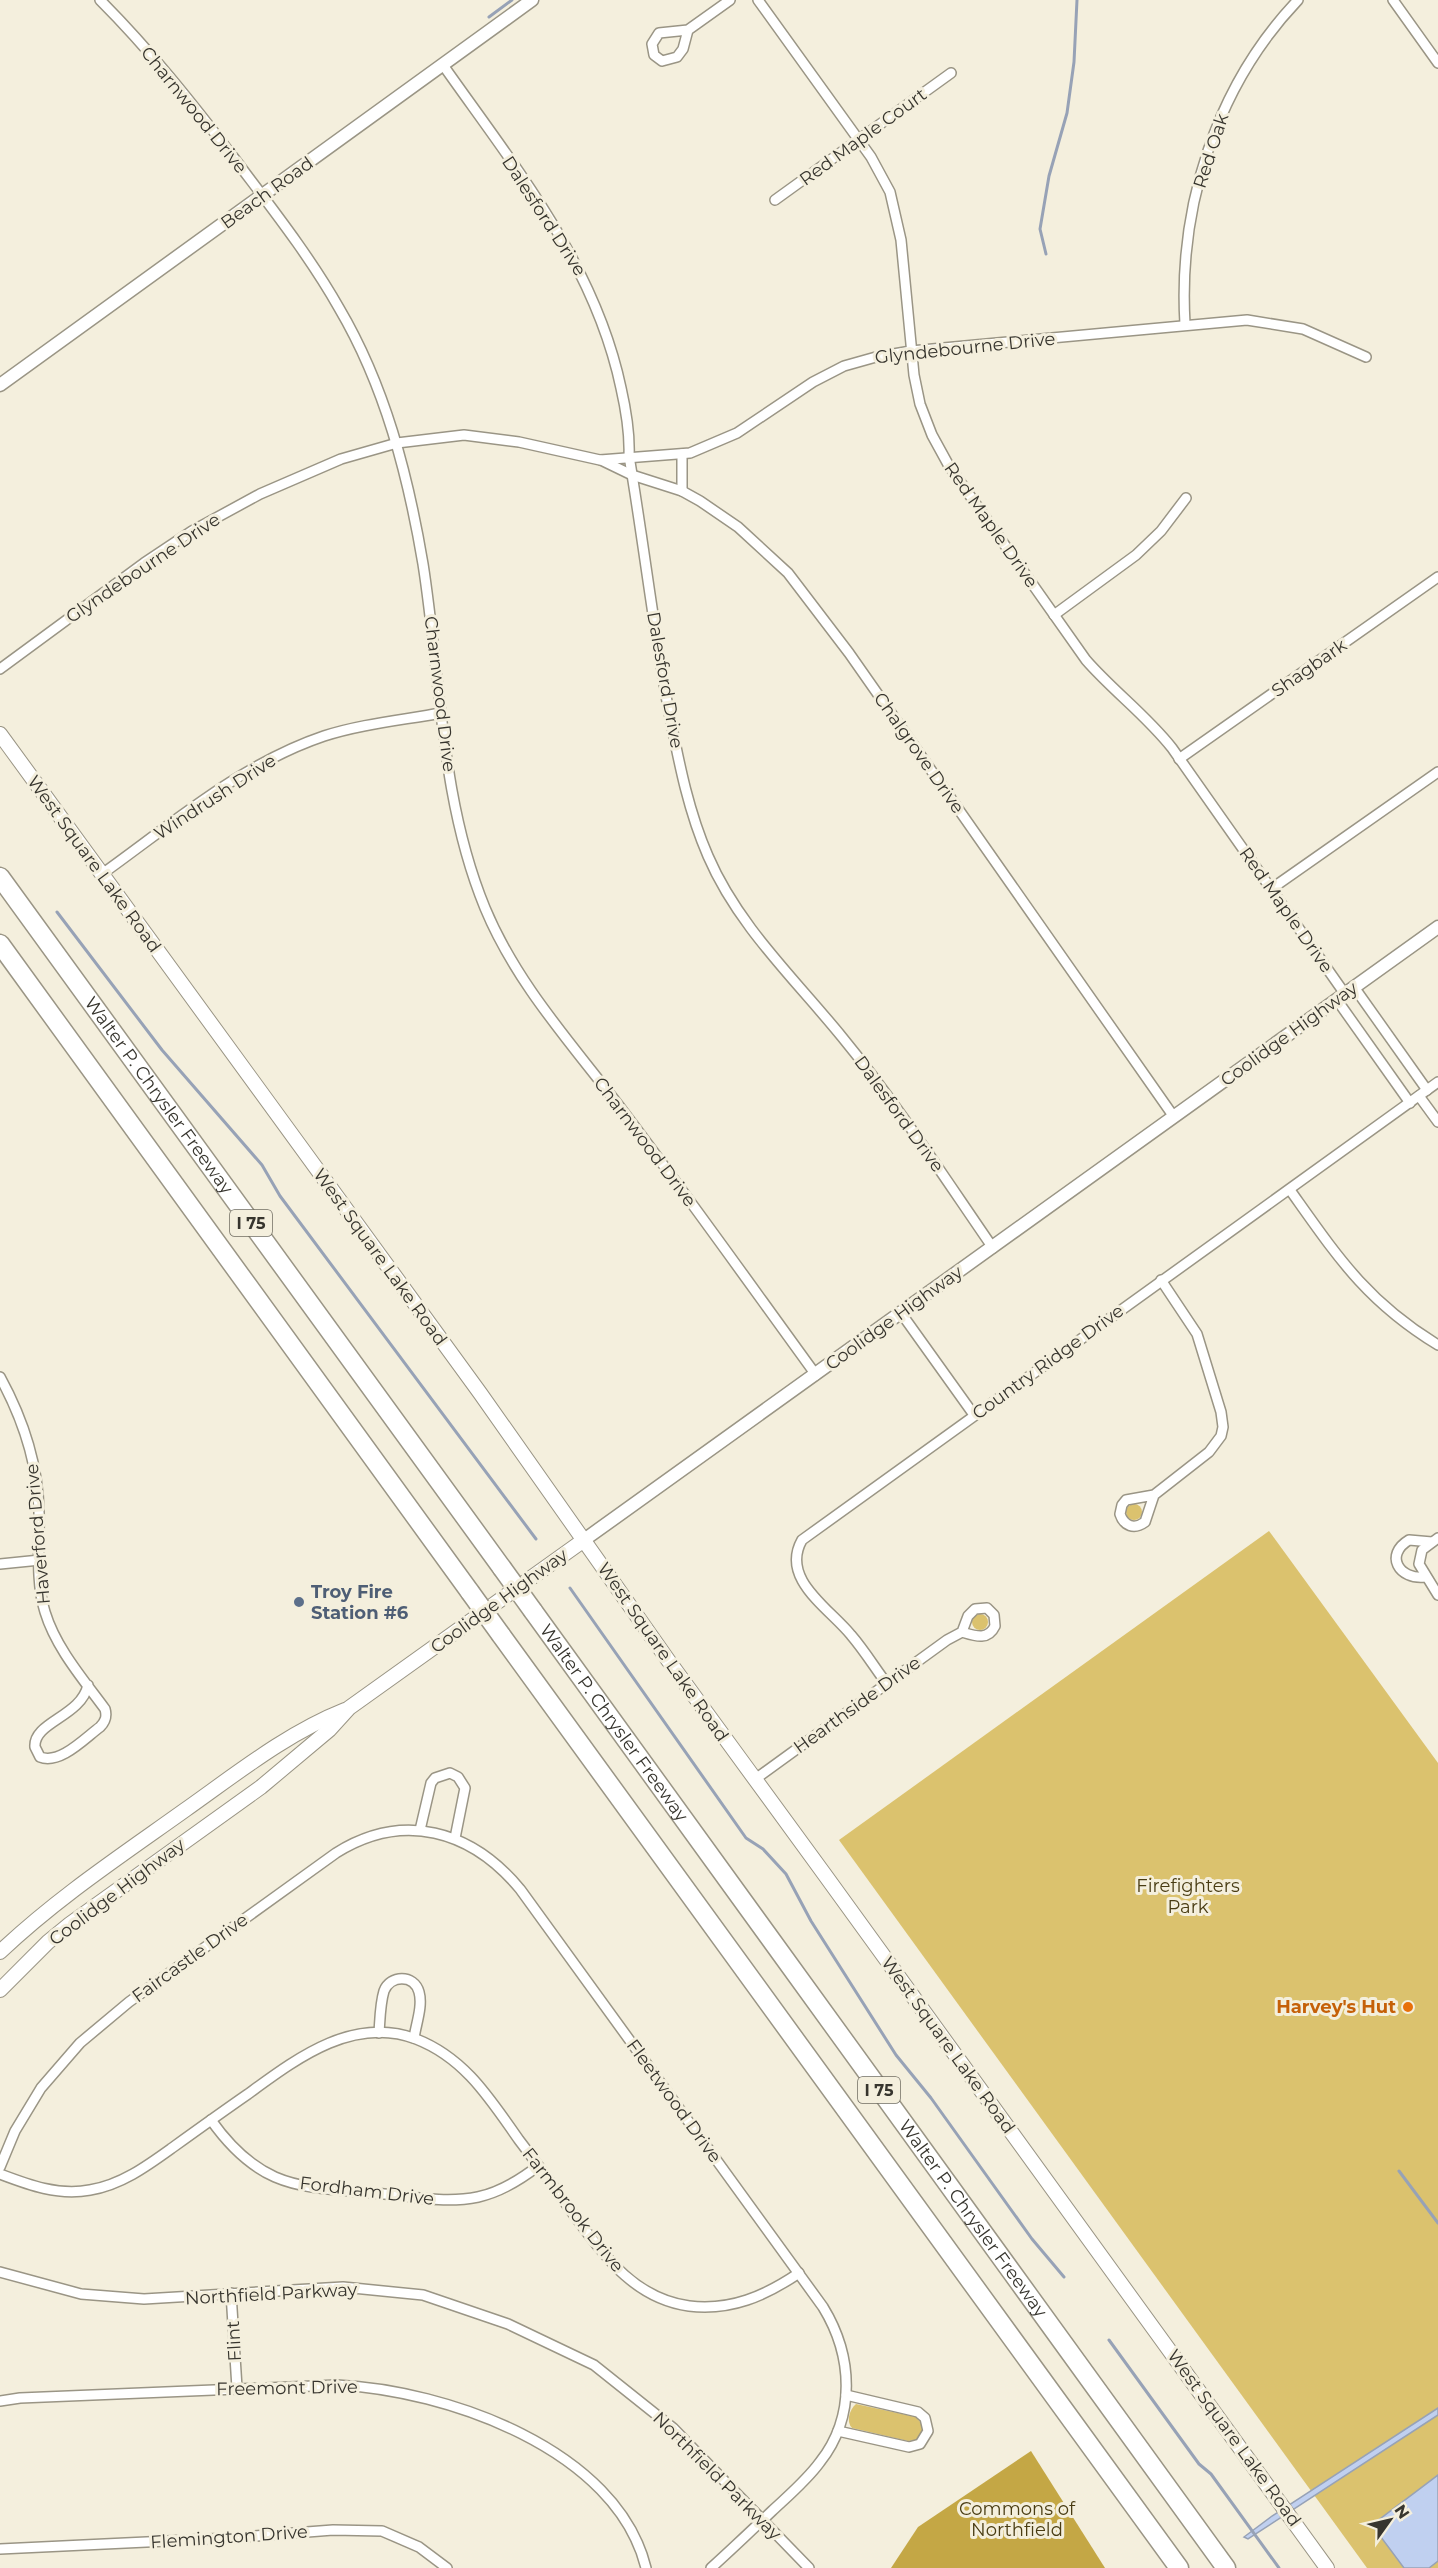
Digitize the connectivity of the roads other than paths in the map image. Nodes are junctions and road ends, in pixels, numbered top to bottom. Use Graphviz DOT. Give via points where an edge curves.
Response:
graph roads {
  1 [pos="100,0"];
  2 [pos="532,0"];
  3 [pos="730,0"];
  4 [pos="758,0"];
  5 [pos="1298,0"];
  6 [pos="1393,0"];
  7 [pos="688,30"];
  8 [pos="1438,63"];
  9 [pos="442,65"];
  10 [pos="951,74"];
  11 [pos="859,140"];
  12 [pos="262,197"];
  13 [pos="775,200"];
  14 [pos="1185,324"];
  15 [pos="911,351"];
  16 [pos="1366,357"];
  17 [pos="0,385"];
  18 [pos="397,443"];
  19 [pos="682,454"];
  20 [pos="629,456"];
  21 [pos="600,460"];
  22 [pos="632,475"];
  23 [pos="682,491"];
  24 [pos="1186,498"];
  25 [pos="1438,577"];
  26 [pos="1054,615"];
  27 [pos="0,669"];
  28 [pos="441,713"];
  29 [pos="0,735"];
  30 [pos="1179,759"];
  31 [pos="1438,772"];
  32 [pos="102,874"];
  33 [pos="0,877"];
  34 [pos="1271,889"];
  35 [pos="1438,927"];
  36 [pos="0,944"];
  37 [pos="1346,994"];
  38 [pos="1438,1082"];
  39 [pos="1427,1090"];
  40 [pos="1419,1096"];
  41 [pos="1410,1102"];
  42 [pos="1174,1117"];
  43 [pos="1438,1122"];
  44 [pos="1290,1190"];
  45 [pos="993,1248"];
  46 [pos="1161,1280"];
  47 [pos="901,1313"];
  48 [pos="1438,1345"];
  49 [pos="816,1375"];
  50 [pos="0,1377"];
  51 [pos="974,1415"];
  52 [pos="1154,1495"];
  53 [pos="584,1540"];
  54 [pos="1435,1540"];
  55 [pos="40,1560"];
  56 [pos="0,1564"];
  57 [pos="1425,1577"];
  58 [pos="1438,1595"];
  59 [pos="962,1632"];
  60 [pos="887,1684"];
  61 [pos="88,1685"];
  62 [pos="349,1708"];
  63 [pos="754,1780"];
  64 [pos="420,1830"];
  65 [pos="439,1833"];
  66 [pos="455,1838"];
  67 [pos="0,1952"];
  68 [pos="0,1990"];
  69 [pos="379,2033"];
  70 [pos="414,2038"];
  71 [pos="211,2120"];
  72 [pos="538,2166"];
  73 [pos="0,2167"];
  74 [pos="0,2174"];
  75 [pos="0,2272"];
  76 [pos="799,2273"];
  77 [pos="231,2293"];
  78 [pos="237,2388"];
  79 [pos="846,2395"];
  80 [pos="0,2401"];
  81 [pos="838,2431"];
  82 [pos="763,2519"];
  83 [pos="0,2550"];
  84 [pos="447,2568"];
  85 [pos="646,2568"];
  86 [pos="711,2568"];
  87 [pos="809,2568"];
  88 [pos="1179,2568"];
  89 [pos="1226,2568"];
  90 [pos="1327,2568"];
  1 -- 12 [label="street, Charnwood Drive" via="169,75"];
  2 -- 9 [label="street, Beach Road"];
  3 -- 7 [label="street"];
  4 -- 11 [label="street, Red Maple Drive"];
  5 -- 14 [label="street, Red Oak" via="1244,69 1214,134 1184,261"];
  6 -- 8 [label="street"];
  9 -- 12 [label="street, Beach Road"];
  9 -- 20 [label="street, Dalesford Drive" via="538,202 582,273 616,366 629,435"];
  10 -- 11 [label="street, Red Maple Court"];
  11 -- 13 [label="street, Red Maple Court"];
  11 -- 15 [label="street, Red Maple Drive" via="879,169 894,206"];
  12 -- 17 [label="street, Beach Road"];
  12 -- 18 [label="street, Charnwood Drive" via="317,272 351,328"];
  14 -- 15 [label="street, Glyndebourne Drive"];
  14 -- 16 [label="street, Glyndebourne Drive" via="1231,320 1282,324"];
  15 -- 19 [label="street, Glyndebourne Drive" via="844,366 737,433"];
  15 -- 26 [label="street, Red Maple Drive" via="920,404 944,458"];
  18 -- 21 [label="street, Glyndebourne Drive" via="483,436"];
  18 -- 27 [label="street, Glyndebourne Drive" via="306,473 207,522 159,552"];
  18 -- 28 [label="street, Charnwood Drive" via="422,557"];
  19 -- 20 [label="street, Glyndebourne Drive"];
  19 -- 23 [label="street"];
  20 -- 21 [label="street, Glyndebourne Drive"];
  20 -- 22 [label="street, Dalesford Drive"];
  21 -- 22 [label="street, Chalgrove Drive"];
  22 -- 23 [label="street, Chalgrove Drive"];
  22 -- 45 [label="street, Dalesford Drive" via="679,762 708,857 751,928 863,1064"];
  23 -- 42 [label="street, Chalgrove Drive" via="738,527 777,561 801,589"];
  24 -- 26 [label="street" via="1136,555"];
  25 -- 30 [label="street, Shagbark"];
  26 -- 30 [label="street, Red Maple Drive" via="1097,673 1143,715"];
  28 -- 32 [label="street, Windrush Drive" via="341,731 293,748 206,799"];
  28 -- 49 [label="street, Charnwood Drive" via="461,832 478,889 505,951 535,998"];
  29 -- 32 [label="main road, West Square Lake Road"];
  30 -- 34 [label="street, Red Maple Drive"];
  31 -- 34 [label="street"];
  32 -- 53 [label="main road, West Square Lake Road"];
  33 -- 89 [label="highway, Walter P. Chrysler Freeway / I 75, bridge"];
  34 -- 37 [label="street, Red Maple Drive"];
  35 -- 37 [label="street, Coolidge Highway"];
  36 -- 88 [label="highway, I 75, bridge"];
  37 -- 39 [label="street"];
  37 -- 41 [label="street"];
  37 -- 42 [label="street, Coolidge Highway"];
  38 -- 39 [label="street, Country Ridge Drive"];
  39 -- 40 [label="street, Country Ridge Drive"];
  40 -- 41 [label="street, Country Ridge Drive"];
  40 -- 43 [label="street"];
  41 -- 44 [label="street, Country Ridge Drive"];
  42 -- 45 [label="street, Coolidge Highway"];
  44 -- 46 [label="street, Country Ridge Drive"];
  44 -- 48 [label="street" via="1357,1281 1406,1325"];
  45 -- 47 [label="street, Coolidge Highway"];
  46 -- 51 [label="street, Country Ridge Drive"];
  46 -- 52 [label="street" via="1197,1334 1223,1427 1217,1444 1209,1452"];
  47 -- 49 [label="street, Coolidge Highway"];
  47 -- 51 [label="street"];
  49 -- 53 [label="street, Coolidge Highway"];
  50 -- 55 [label="street, Haverford Drive" via="19,1416 34,1468"];
  51 -- 60 [label="street, Country Ridge Drive" via="809,1533 798,1549 796,1565 803,1582 852,1636"];
  53 -- 62 [label="main road, Coolidge Highway"];
  53 -- 63 [label="main road, West Square Lake Road"];
  54 -- 57 [label="street" via="1419,1556 1419,1568"];
  54 -- 57 [label="street" via="1409,1540 1397,1555 1397,1565 1404,1573 1413,1578"];
  55 -- 56 [label="street"];
  55 -- 61 [label="street, Haverford Drive" via="41,1595 51,1628"];
  57 -- 58 [label="street"];
  59 -- 60 [label="street, Hearthside Drive"];
  60 -- 63 [label="street, Hearthside Drive"];
  61 -- 61 [label="street, Haverford Drive" via="80,1703 38,1734 34,1747 40,1757 50,1760 59,1756 105,1721 105,1709"];
  62 -- 67 [label="main road, Coolidge Highway" via="321,1719 245,1767 57,1902"];
  62 -- 68 [label="main road, Coolidge Highway" via="329,1730 261,1787 70,1924"];
  63 -- 90 [label="main road, West Square Lake Road"];
  64 -- 65 [label="street, Faircastle Drive"];
  64 -- 66 [label="street" via="431,1783 450,1773 465,1788"];
  64 -- 73 [label="street, Faircastle Drive" via="372,1835 347,1845 104,2022 41,2088 15,2131"];
  65 -- 66 [label="street, Fleetwood Drive"];
  66 -- 76 [label="street, Fleetwood Drive" via="489,1857 520,1888"];
  69 -- 70 [label="street, Farmbrook Drive"];
  69 -- 70 [label="street" via="385,1989 393,1980 404,1978 414,1983 419,1993"];
  69 -- 71 [label="street, Farmbrook Drive" via="357,2034 321,2045"];
  70 -- 72 [label="street, Farmbrook Drive" via="446,2054 471,2075"];
  71 -- 72 [label="street, Fordham Drive" via="234,2149 255,2166 301,2185 463,2200 507,2186"];
  71 -- 74 [label="street, Farmbrook Drive" via="137,2172 103,2187 44,2189"];
  72 -- 76 [label="street, Farmbrook Drive" via="620,2273 667,2300 700,2307 731,2305 769,2292"];
  75 -- 77 [label="street, Northfield Parkway" via="106,2297 144,2299"];
  76 -- 79 [label="street, Fleetwood Drive" via="837,2333 845,2360"];
  77 -- 78 [label="street, Flint"];
  77 -- 82 [label="street, Northfield Parkway" via="344,2287 423,2295 508,2325 594,2365 673,2428"];
  78 -- 80 [label="street, Freemont Drive"];
  78 -- 85 [label="street, Freemont Drive" via="380,2388 448,2403 495,2421 555,2455 605,2494 633,2531"];
  79 -- 81 [label="street, Fleetwood Drive"];
  79 -- 81 [label="street" via="918,2412 925,2418 928,2431 920,2444 909,2447"];
  81 -- 82 [label="street, Fleetwood Drive" via="819,2464"];
  82 -- 86 [label="street, Fleetwood Drive"];
  82 -- 87 [label="street, Northfield Parkway"];
  83 -- 84 [label="street, Flemington Drive" via="333,2529 382,2531 419,2547"];
}
